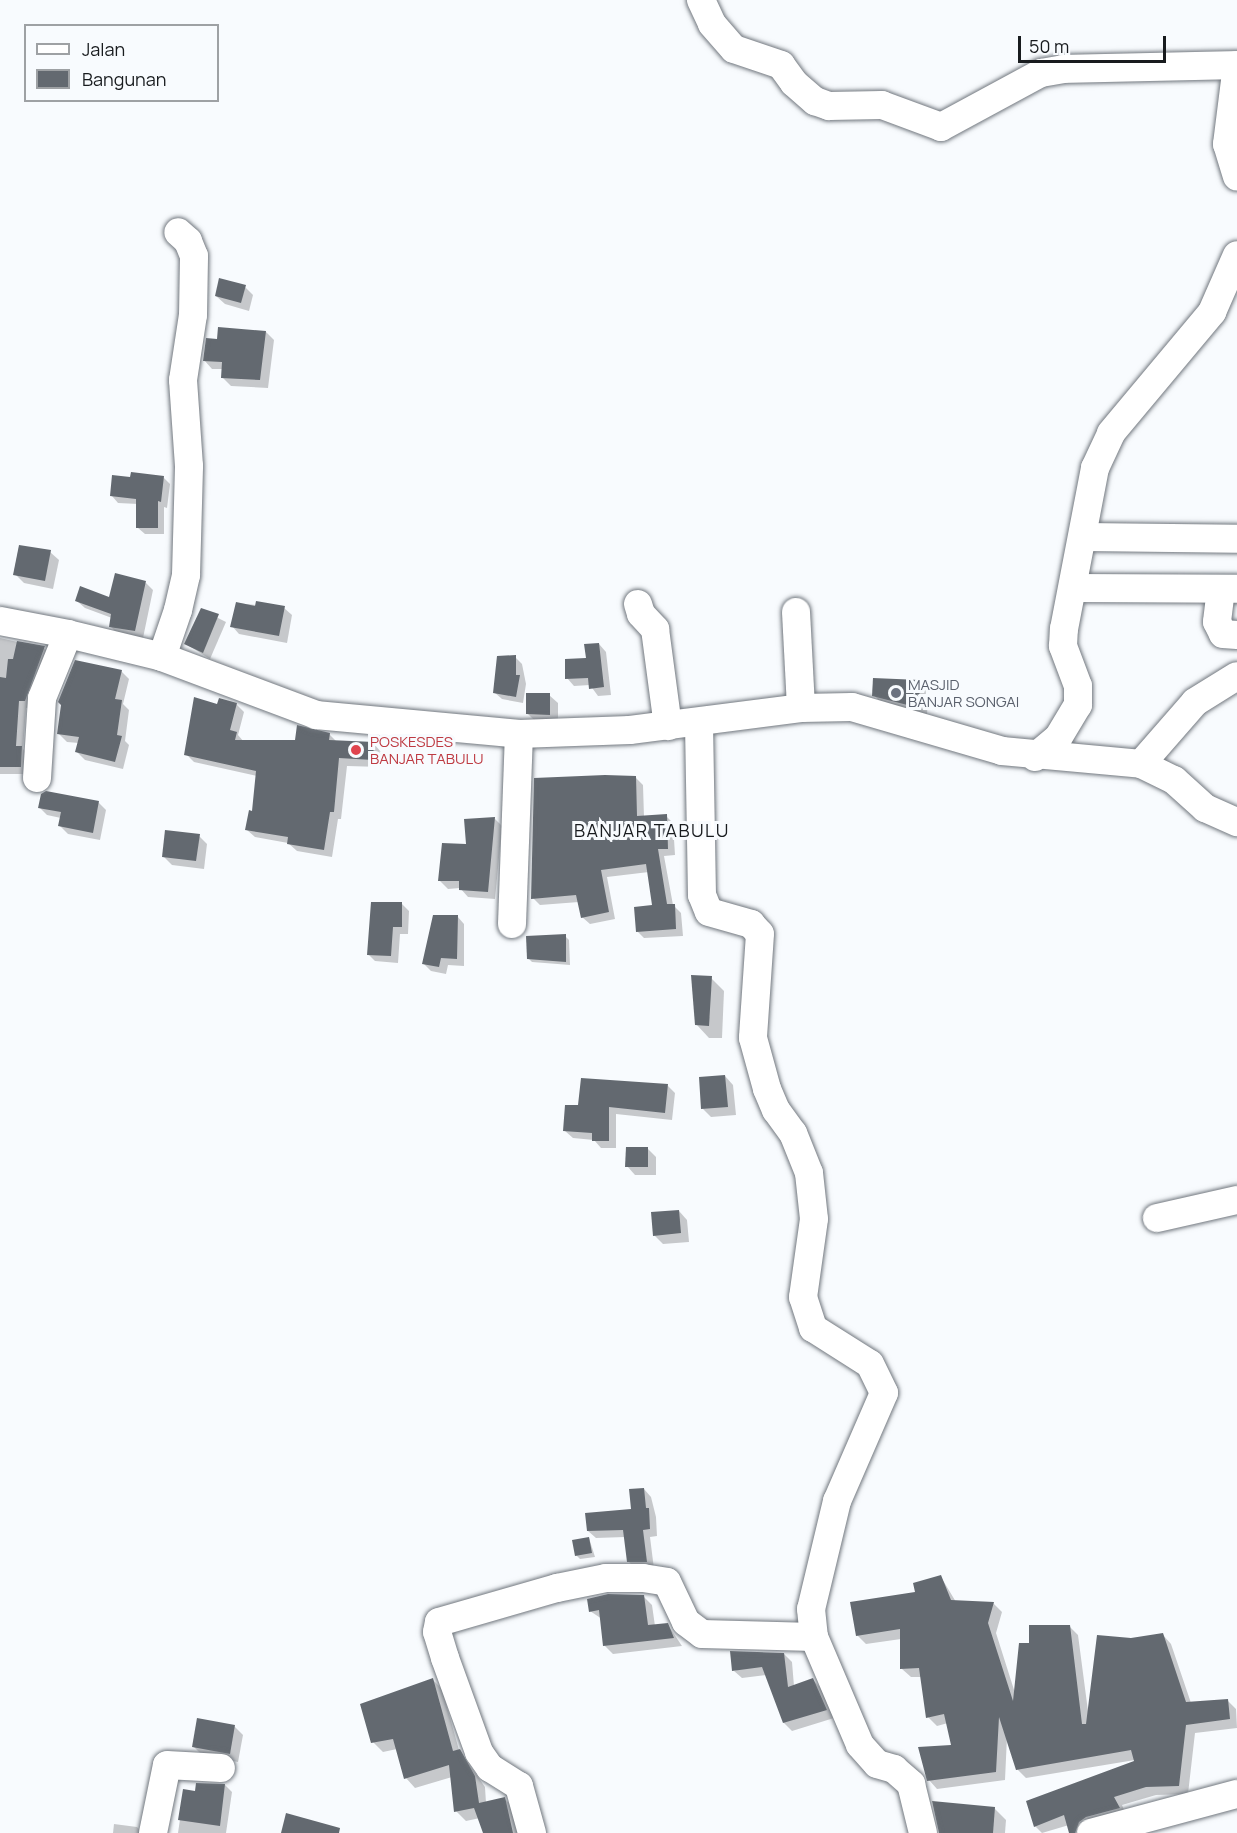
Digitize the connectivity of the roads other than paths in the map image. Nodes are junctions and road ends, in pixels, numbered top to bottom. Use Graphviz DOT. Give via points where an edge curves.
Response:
graph roads {
  1 [pos="701,0"];
  2 [pos="1237,65"];
  3 [pos="1237,176"];
  4 [pos="178,232"];
  5 [pos="1237,255"];
  6 [pos="1084,537"];
  7 [pos="1237,539"];
  8 [pos="1072,588"];
  9 [pos="1229,589"];
  10 [pos="639,604"];
  11 [pos="796,612"];
  12 [pos="0,621"];
  13 [pos="68,634"];
  14 [pos="1237,635"];
  15 [pos="162,657"];
  16 [pos="1237,676"];
  17 [pos="801,708"];
  18 [pos="699,724"];
  19 [pos="668,726"];
  20 [pos="519,734"];
  21 [pos="1035,757"];
  22 [pos="1141,764"];
  23 [pos="37,778"];
  24 [pos="1235,819"];
  25 [pos="512,924"];
  26 [pos="1237,1200"];
  27 [pos="1157,1218"];
  28 [pos="814,1637"];
  29 [pos="221,1768"];
  30 [pos="1237,1794"];
  31 [pos="153,1833"];
  32 [pos="532,1833"];
  33 [pos="923,1833"];
  34 [pos="1091,1833"];
  1 -- 2 [label="street" via="712,24 734,49 782,65 794,83 815,100 830,106 882,105 942,127 1041,74 1063,69"];
  2 -- 3 [label="street" via="1227,136"];
  4 -- 15 [label="street" via="188,240 194,256 193,315 183,380 189,466 186,575"];
  5 -- 6 [label="street" via="1212,312 1110,433 1095,468"];
  6 -- 7 [label="street"];
  6 -- 8 [label="street"];
  8 -- 9 [label="street"];
  8 -- 21 [label="street" via="1063,646 1078,686 1078,705 1058,738"];
  9 -- 14 [label="street" via="1217,622 1223,633"];
  10 -- 19 [label="street" via="641,614 655,629"];
  11 -- 17 [label="street"];
  12 -- 13 [label="street"];
  13 -- 15 [label="street"];
  13 -- 23 [label="street" via="42,698"];
  15 -- 20 [label="street" via="316,715"];
  16 -- 22 [label="street" via="1195,702"];
  17 -- 18 [label="street"];
  17 -- 21 [label="street" via="852,707"];
  18 -- 19 [label="street"];
  18 -- 28 [label="street" via="702,895 709,912 758,928 753,1038 767,1089 793,1133 809,1173 814,1219 803,1297 813,1328 870,1364 884,1393 883,1405 837,1501 811,1609"];
  19 -- 20 [label="street"];
  20 -- 25 [label="street"];
  21 -- 22 [label="street"];
  22 -- 24 [label="street" via="1174,780 1205,808"];
  26 -- 27 [label="street"];
  28 -- 32 [label="street" via="702,1634 686,1622 671,1589 660,1578 606,1578 439,1622 437,1632 479,1752 490,1768 519,1786"];
  28 -- 33 [label="street" via="860,1745 877,1764 894,1769 911,1784"];
  29 -- 31 [label="street" via="167,1765"];
  30 -- 34 [label="street"];
}
